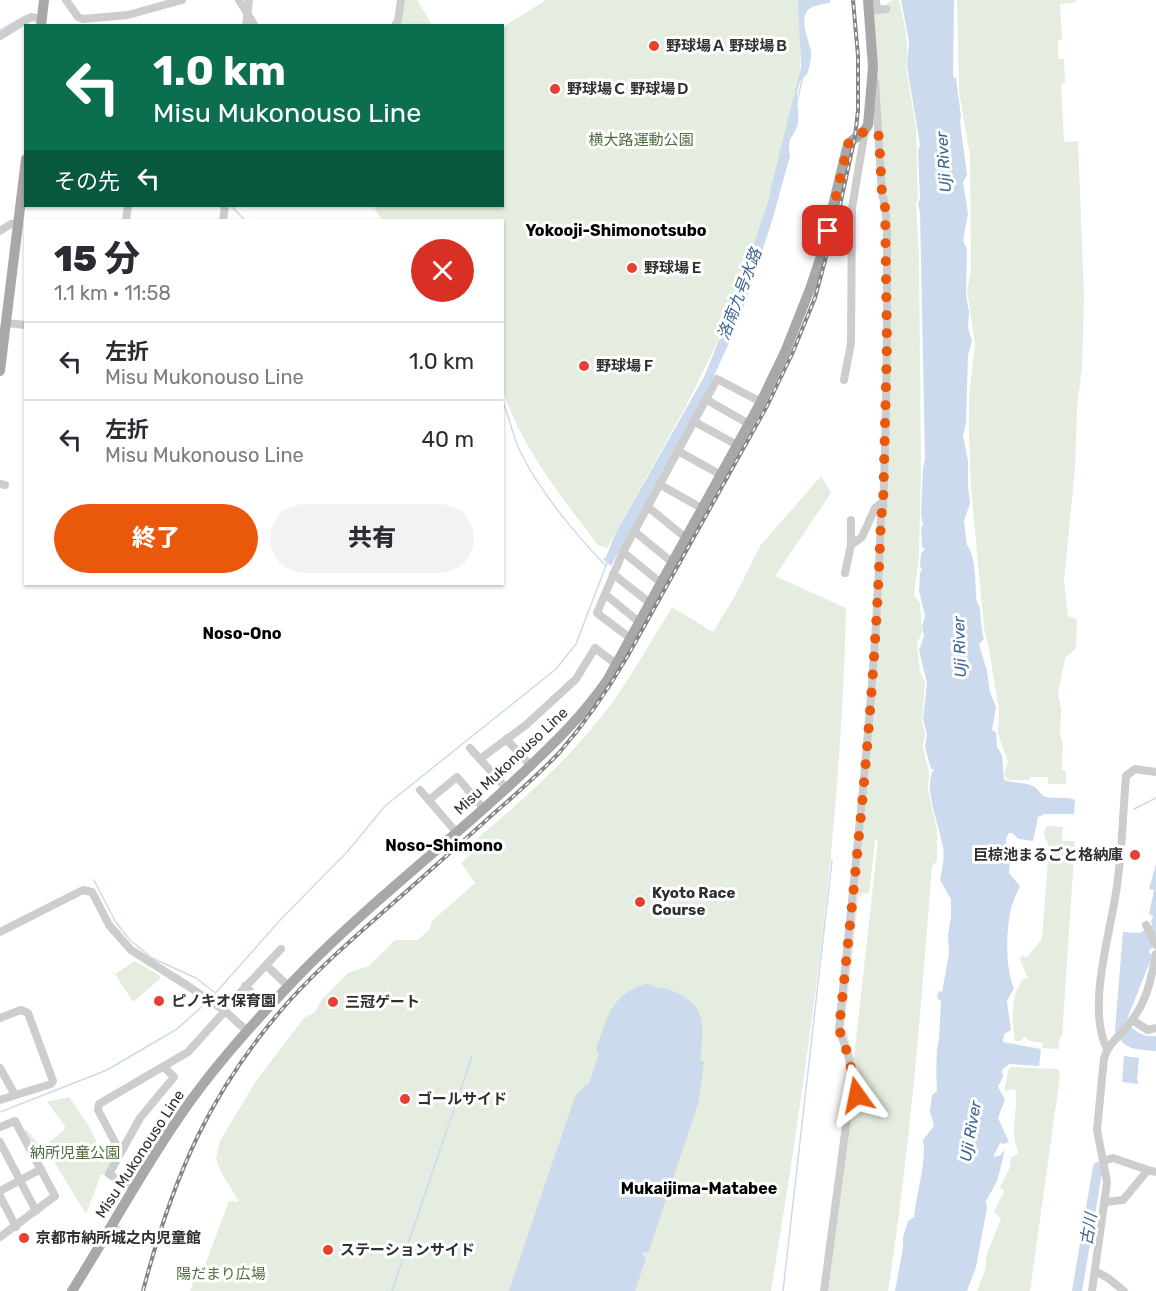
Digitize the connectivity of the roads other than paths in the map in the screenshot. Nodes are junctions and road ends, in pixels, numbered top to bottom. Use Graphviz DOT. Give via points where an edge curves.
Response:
graph roads {
  1 [pos="44,0"];
  2 [pos="66,0"];
  3 [pos="182,0"];
  4 [pos="238,0"];
  5 [pos="249,0"];
  6 [pos="402,0"];
  7 [pos="868,0"];
  8 [pos="886,9"];
  9 [pos="248,14"];
  10 [pos="42,22"];
  11 [pos="246,24"];
  12 [pos="254,24"];
  13 [pos="396,24"];
  14 [pos="0,36"];
  15 [pos="866,130"];
  16 [pos="879,136"];
  17 [pos="24,173"];
  18 [pos="18,224"];
  19 [pos="0,231"];
  20 [pos="6,323"];
  21 [pos="24,325"];
  22 [pos="0,371"];
  23 [pos="844,380"];
  24 [pos="707,400"];
  25 [pos="761,402"];
  26 [pos="695,422"];
  27 [pos="749,424"];
  28 [pos="737,445"];
  29 [pos="678,451"];
  30 [pos="721,474"];
  31 [pos="659,484"];
  32 [pos="880,504"];
  33 [pos="648,507"];
  34 [pos="703,509"];
  35 [pos="851,520"];
  36 [pos="879,522"];
  37 [pos="634,531"];
  38 [pos="686,537"];
  39 [pos="852,545"];
  40 [pos="623,552"];
  41 [pos="673,563"];
  42 [pos="612,573"];
  43 [pos="845,573"];
  44 [pos="661,583"];
  45 [pos="605,594"];
  46 [pos="650,603"];
  47 [pos="639,622"];
  48 [pos="630,638"];
  49 [pos="616,664"];
  50 [pos="506,739"];
  51 [pos="470,748"];
  52 [pos="480,759"];
  53 [pos="531,766"];
  54 [pos="1156,772"];
  55 [pos="506,788"];
  56 [pos="420,790"];
  57 [pos="429,800"];
  58 [pos="484,809"];
  59 [pos="457,832"];
  60 [pos="1146,925"];
  61 [pos="0,932"];
  62 [pos="1156,945"];
  63 [pos="281,949"];
  64 [pos="1156,954"];
  65 [pos="266,965"];
  66 [pos="245,986"];
  67 [pos="288,986"];
  68 [pos="238,995"];
  69 [pos="267,1008"];
  70 [pos="225,1011"];
  71 [pos="0,1018"];
  72 [pos="1131,1022"];
  73 [pos="1156,1028"];
  74 [pos="248,1031"];
  75 [pos="1109,1046"];
  76 [pos="164,1067"];
  77 [pos="0,1068"];
  78 [pos="15,1095"];
  79 [pos="0,1100"];
  80 [pos="0,1127"];
  81 [pos="0,1142"];
  82 [pos="122,1149"];
  83 [pos="1104,1161"];
  84 [pos="41,1169"];
  85 [pos="1152,1171"];
  86 [pos="20,1180"];
  87 [pos="133,1190"];
  88 [pos="0,1191"];
  89 [pos="0,1197"];
  90 [pos="1106,1202"];
  91 [pos="36,1211"];
  92 [pos="111,1226"];
  93 [pos="16,1227"];
  94 [pos="0,1238"];
  95 [pos="133,1239"];
  96 [pos="1095,1271"];
  97 [pos="72,1291"];
  98 [pos="824,1291"];
  99 [pos="1092,1291"];
  100 [pos="1124,1291"];
  1 -- 10 [label="main road"];
  2 -- 3 [label="street" via="83,19 128,15"];
  4 -- 9 [label="street"];
  5 -- 9 [label="street"];
  6 -- 13 [label="street"];
  7 -- 15 [label="main road" via="873,67"];
  8 -- 16 [label="street" via="877,10 876,1 871,2"];
  9 -- 11 [label="street"];
  9 -- 12 [label="street"];
  10 -- 14 [label="street" via="31,16"];
  15 -- 16 [label="street"];
  15 -- 23 [label="street" via="852,208 851,343"];
  15 -- 25 [label="main road, Misu Mukonouso Line" via="848,144 810,289"];
  15 -- 32 [label="street" via="876,140 884,242"];
  16 -- 98 [label="street" via="887,294 883,509 867,747 839,1029 857,1095 853,1096 851,1088"];
  17 -- 18 [label="main road"];
  18 -- 19 [label="street"];
  18 -- 20 [label="main road"];
  20 -- 21 [label="street"];
  20 -- 22 [label="main road"];
  24 -- 25 [label="street" via="717,379"];
  24 -- 26 [label="street"];
  24 -- 27 [label="street"];
  25 -- 27 [label="main road, Misu Mukonouso Line"];
  26 -- 28 [label="street"];
  26 -- 29 [label="street"];
  27 -- 28 [label="main road, Misu Mukonouso Line"];
  28 -- 30 [label="main road, Misu Mukonouso Line"];
  29 -- 30 [label="street"];
  29 -- 31 [label="street"];
  30 -- 34 [label="main road, Misu Mukonouso Line"];
  31 -- 33 [label="street"];
  31 -- 34 [label="street"];
  32 -- 36 [label="street"];
  32 -- 39 [label="street" via="862,537"];
  33 -- 37 [label="street"];
  33 -- 38 [label="street"];
  34 -- 38 [label="main road, Misu Mukonouso Line"];
  35 -- 39 [label="street"];
  37 -- 40 [label="street"];
  37 -- 41 [label="street"];
  38 -- 41 [label="main road, Misu Mukonouso Line"];
  39 -- 43 [label="street"];
  40 -- 42 [label="street"];
  40 -- 44 [label="street"];
  41 -- 44 [label="main road, Misu Mukonouso Line"];
  42 -- 45 [label="street"];
  42 -- 46 [label="street"];
  44 -- 46 [label="main road, Misu Mukonouso Line"];
  45 -- 47 [label="street"];
  45 -- 48 [label="street" via="597,613"];
  46 -- 47 [label="main road, Misu Mukonouso Line"];
  47 -- 48 [label="main road, Misu Mukonouso Line"];
  48 -- 49 [label="main road, Misu Mukonouso Line"];
  49 -- 50 [label="street" via="595,648 576,679"];
  49 -- 53 [label="main road, Misu Mukonouso Line" via="590,705"];
  50 -- 52 [label="street"];
  50 -- 53 [label="street"];
  51 -- 52 [label="street"];
  52 -- 55 [label="street"];
  53 -- 55 [label="main road, Misu Mukonouso Line"];
  54 -- 75 [label="street" via="1135,769 1126,776 1117,888 1100,990 1103,1042"];
  55 -- 58 [label="main road, Misu Mukonouso Line"];
  56 -- 57 [label="street"];
  57 -- 58 [label="street" via="458,777"];
  57 -- 59 [label="street"];
  58 -- 59 [label="main road, Misu Mukonouso Line"];
  59 -- 67 [label="main road, Misu Mukonouso Line"];
  60 -- 62 [label="street"];
  61 -- 70 [label="street" via="88,890 109,925 131,950"];
  63 -- 65 [label="street"];
  64 -- 72 [label="street" via="1151,996"];
  65 -- 66 [label="street"];
  65 -- 67 [label="street"];
  66 -- 68 [label="street"];
  66 -- 69 [label="street"];
  67 -- 69 [label="main road, Misu Mukonouso Line"];
  69 -- 74 [label="main road, Misu Mukonouso Line"];
  70 -- 74 [label="street"];
  70 -- 76 [label="street" via="188,1052"];
  71 -- 78 [label="street" via="21,1010 28,1013 52,1078 51,1084"];
  72 -- 73 [label="street" via="1148,1030"];
  72 -- 75 [label="street"];
  74 -- 87 [label="main road, Misu Mukonouso Line" via="184,1110"];
  75 -- 83 [label="street" via="1104,1058 1096,1130"];
  76 -- 82 [label="street" via="174,1077 140,1118"];
  76 -- 82 [label="street" via="99,1104 98,1110"];
  77 -- 78 [label="street"];
  78 -- 79 [label="street"];
  80 -- 84 [label="street" via="15,1121"];
  81 -- 86 [label="street"];
  82 -- 87 [label="street" via="109,1174"];
  83 -- 85 [label="street" via="1113,1158"];
  83 -- 90 [label="street"];
  84 -- 86 [label="street"];
  84 -- 91 [label="street" via="55,1196"];
  85 -- 90 [label="street" via="1123,1200"];
  86 -- 88 [label="street"];
  86 -- 91 [label="street"];
  87 -- 92 [label="main road, Misu Mukonouso Line"];
  89 -- 93 [label="street"];
  90 -- 96 [label="street"];
  91 -- 93 [label="street"];
  92 -- 95 [label="street"];
  92 -- 97 [label="main road, Misu Mukonouso Line"];
  93 -- 94 [label="street"];
  96 -- 99 [label="street"];
  96 -- 100 [label="street"];
}
